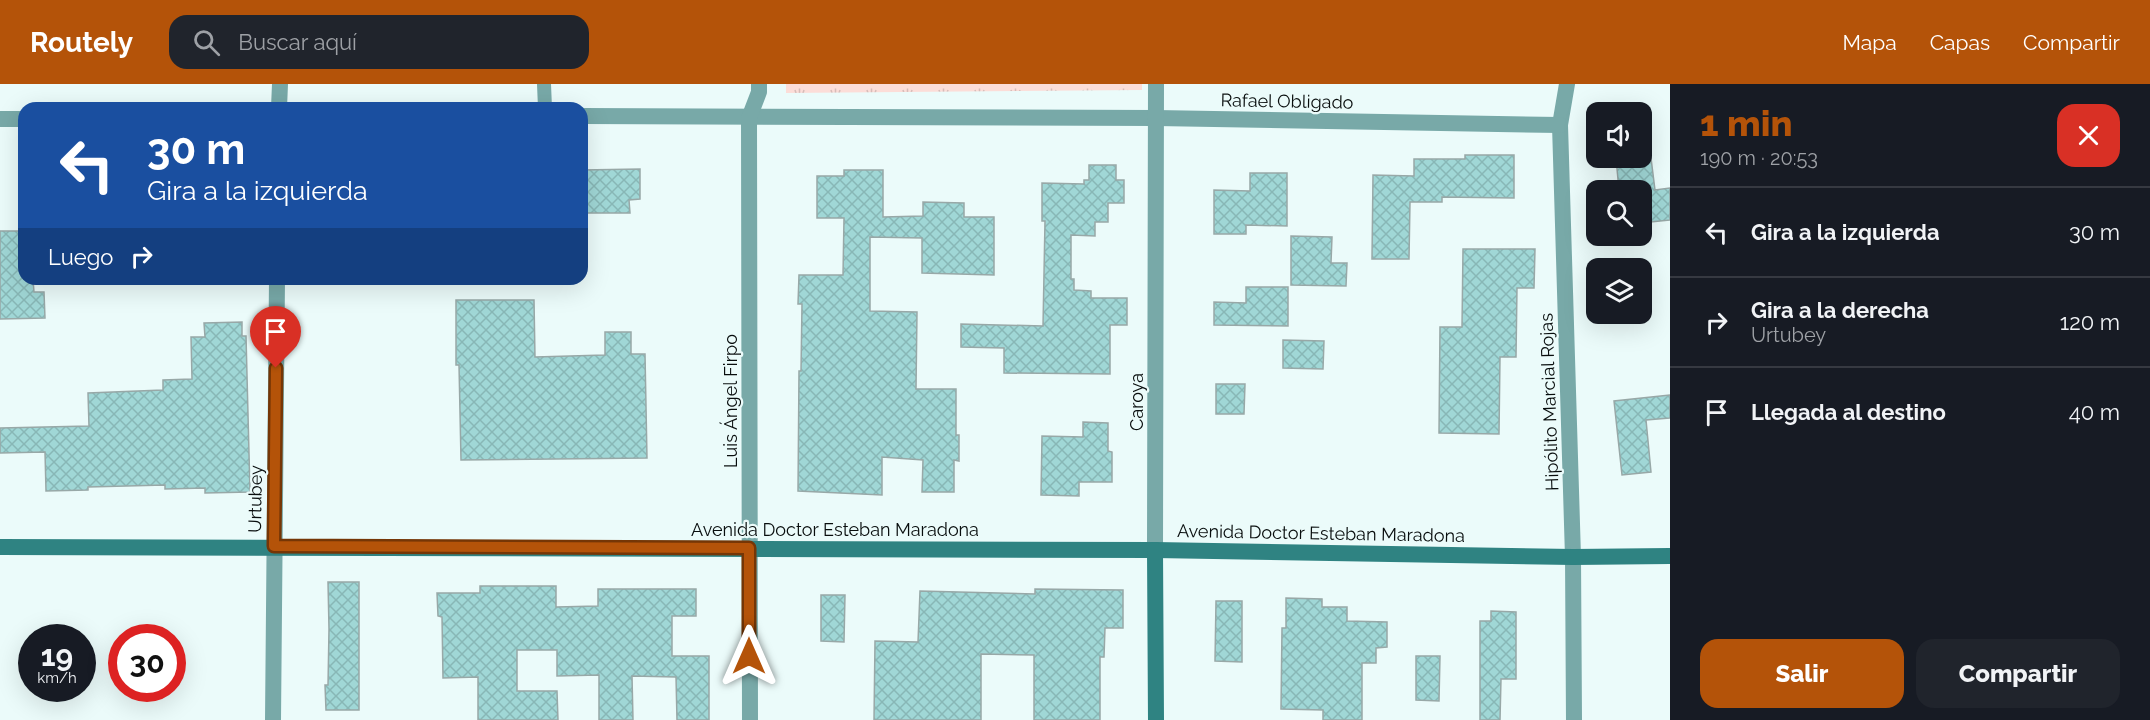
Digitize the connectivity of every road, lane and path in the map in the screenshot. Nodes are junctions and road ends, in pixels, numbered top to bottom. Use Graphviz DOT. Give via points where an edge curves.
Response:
graph roads {
  1 [pos="280,84"];
  2 [pos="544,84"];
  3 [pos="759,84"];
  4 [pos="1156,84"];
  5 [pos="1568,85"];
  6 [pos="279,102"];
  7 [pos="545,102"];
  8 [pos="588,116"];
  9 [pos="750,118"];
  10 [pos="1156,118"];
  11 [pos="0,119"];
  12 [pos="18,119"];
  13 [pos="1560,125"];
  14 [pos="277,285"];
  15 [pos="274,546"];
  16 [pos="0,547"];
  17 [pos="749,548"];
  18 [pos="1155,550"];
  19 [pos="1670,556"];
  20 [pos="1573,557"];
  21 [pos="273,720"];
  22 [pos="750,720"];
  23 [pos="1156,720"];
  24 [pos="1574,720"];
  1 -- 6 [label="street"];
  2 -- 7 [label="lane"];
  3 -- 9 [label="street, Luis Ángel Firpo"];
  4 -- 10 [label="street, Caroya"];
  5 -- 13 [label="street, Hipólito Marcial Rojas"];
  8 -- 9 [label="street, Rafael Obligado"];
  9 -- 10 [label="street, Rafael Obligado"];
  9 -- 17 [label="street, Luis Ángel Firpo"];
  10 -- 13 [label="street, Rafael Obligado"];
  10 -- 18 [label="street, Caroya"];
  11 -- 12 [label="street"];
  13 -- 20 [label="street, Hipólito Marcial Rojas"];
  14 -- 15 [label="street, Urtubey"];
  15 -- 16 [label="main road, Avenida Doctor Esteban Maradona"];
  15 -- 17 [label="main road, Avenida Doctor Esteban Maradona"];
  15 -- 21 [label="street, Urtubey"];
  17 -- 18 [label="main road, Avenida Doctor Esteban Maradona"];
  17 -- 22 [label="street, Luis Ángel Firpo"];
  18 -- 20 [label="main road, Avenida Doctor Esteban Maradona"];
  18 -- 23 [label="main road, Caroya"];
  19 -- 20 [label="main road, Avenida Doctor Esteban Maradona"];
  20 -- 24 [label="street, Hipólito Marcial Rojas"];
}
